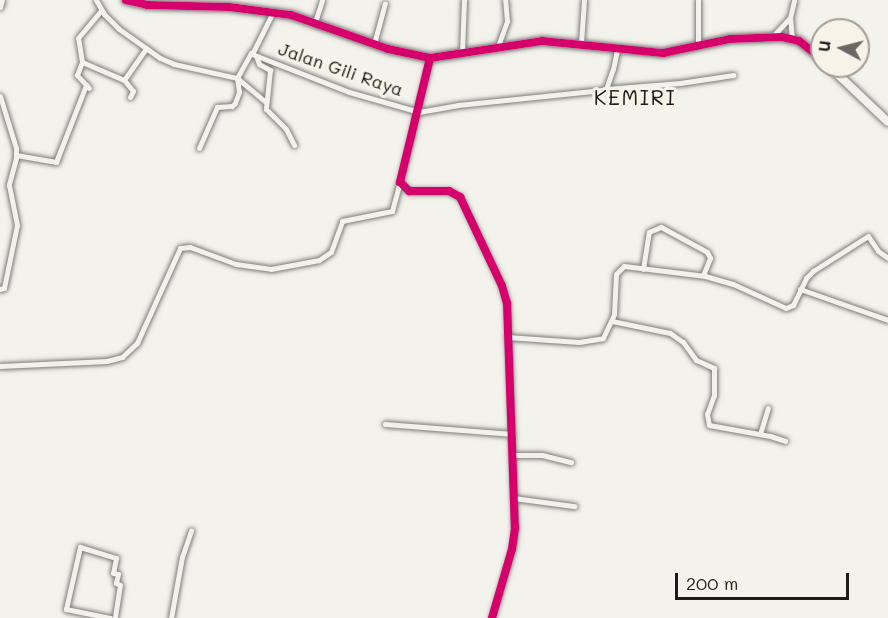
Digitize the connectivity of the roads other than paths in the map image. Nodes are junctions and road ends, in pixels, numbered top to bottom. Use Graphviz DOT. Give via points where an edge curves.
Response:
graph roads {
  1 [pos="2,0"];
  2 [pos="96,0"];
  3 [pos="126,0"];
  4 [pos="322,0"];
  5 [pos="464,0"];
  6 [pos="505,0"];
  7 [pos="584,0"];
  8 [pos="698,0"];
  9 [pos="794,0"];
  10 [pos="385,3"];
  11 [pos="0,7"];
  12 [pos="101,11"];
  13 [pos="273,12"];
  14 [pos="790,18"];
  15 [pos="315,22"];
  16 [pos="772,38"];
  17 [pos="792,39"];
  18 [pos="374,44"];
  19 [pos="581,44"];
  20 [pos="698,44"];
  21 [pos="498,46"];
  22 [pos="146,48"];
  23 [pos="617,50"];
  24 [pos="810,51"];
  25 [pos="462,52"];
  26 [pos="253,54"];
  27 [pos="430,58"];
  28 [pos="82,62"];
  29 [pos="733,75"];
  30 [pos="237,78"];
  31 [pos="842,78"];
  32 [pos="124,80"];
  33 [pos="606,89"];
  34 [pos="0,96"];
  35 [pos="130,97"];
  36 [pos="266,102"];
  37 [pos="419,112"];
  38 [pos="888,122"];
  39 [pos="294,145"];
  40 [pos="200,148"];
  41 [pos="16,155"];
  42 [pos="400,182"];
  43 [pos="888,258"];
  44 [pos="642,269"];
  45 [pos="703,275"];
  46 [pos="0,289"];
  47 [pos="800,289"];
  48 [pos="888,320"];
  49 [pos="612,321"];
  50 [pos="507,337"];
  51 [pos="0,366"];
  52 [pos="768,408"];
  53 [pos="385,424"];
  54 [pos="513,434"];
  55 [pos="760,434"];
  56 [pos="785,441"];
  57 [pos="512,455"];
  58 [pos="571,462"];
  59 [pos="514,498"];
  60 [pos="574,506"];
  61 [pos="191,531"];
  62 [pos="110,618"];
  63 [pos="115,618"];
  64 [pos="171,618"];
  65 [pos="492,618"];
  1 -- 11 [label="street"];
  2 -- 12 [label="street"];
  3 -- 13 [label="street" via="147,5"];
  4 -- 15 [label="street"];
  5 -- 25 [label="street"];
  6 -- 21 [label="street" via="507,21"];
  7 -- 19 [label="street"];
  8 -- 20 [label="street"];
  9 -- 14 [label="street"];
  10 -- 18 [label="street"];
  12 -- 22 [label="street"];
  12 -- 28 [label="street" via="78,38"];
  13 -- 15 [label="street"];
  13 -- 26 [label="street, Jalan Gili Raya"];
  14 -- 16 [label="street"];
  14 -- 17 [label="street"];
  15 -- 18 [label="street"];
  16 -- 17 [label="street"];
  16 -- 20 [label="street"];
  17 -- 24 [label="street"];
  18 -- 27 [label="street"];
  19 -- 21 [label="street" via="542,41"];
  19 -- 23 [label="street"];
  20 -- 23 [label="street" via="670,53"];
  21 -- 25 [label="street"];
  22 -- 30 [label="street" via="174,64"];
  22 -- 32 [label="street"];
  23 -- 33 [label="street"];
  25 -- 27 [label="street"];
  26 -- 30 [label="street"];
  26 -- 36 [label="street" via="270,70"];
  26 -- 37 [label="street, Jalan Gili Raya" via="350,92"];
  27 -- 37 [label="street"];
  28 -- 32 [label="street"];
  28 -- 41 [label="street" via="77,75 88,86 56,162"];
  29 -- 33 [label="street, Jalan Gili Raya"];
  30 -- 36 [label="street"];
  30 -- 40 [label="street" via="239,92 234,105 217,107"];
  31 -- 38 [label="street"];
  32 -- 35 [label="street" via="133,91"];
  33 -- 37 [label="street, Jalan Gili Raya"];
  34 -- 41 [label="street"];
  36 -- 39 [label="street" via="268,113 286,129"];
  37 -- 42 [label="street"];
  41 -- 46 [label="street" via="9,185 17,225 4,288"];
  42 -- 50 [label="street" via="409,191 450,191 460,197 502,286 507,303"];
  42 -- 51 [label="street" via="392,211 342,221 330,252 319,260 271,268 236,264 180,248 137,343 122,357"];
  43 -- 47 [label="street" via="868,236 813,271"];
  44 -- 45 [label="street"];
  44 -- 45 [label="street" via="649,232 661,227 707,252 710,258"];
  44 -- 49 [label="street" via="624,266 616,274"];
  45 -- 47 [label="street" via="786,308 793,305"];
  47 -- 48 [label="street"];
  49 -- 50 [label="street" via="607,334 592,341"];
  49 -- 55 [label="street" via="645,326 680,339 696,360 716,371 707,414 709,425"];
  50 -- 54 [label="street"];
  52 -- 55 [label="street"];
  53 -- 54 [label="street"];
  54 -- 57 [label="street"];
  55 -- 56 [label="street"];
  57 -- 58 [label="street"];
  57 -- 59 [label="street"];
  59 -- 60 [label="street"];
  59 -- 65 [label="street" via="512,549"];
  61 -- 64 [label="street" via="182,556"];
  62 -- 63 [label="street" via="66,609 80,547 116,558 113,573 118,574 116,583 120,585"];
}
